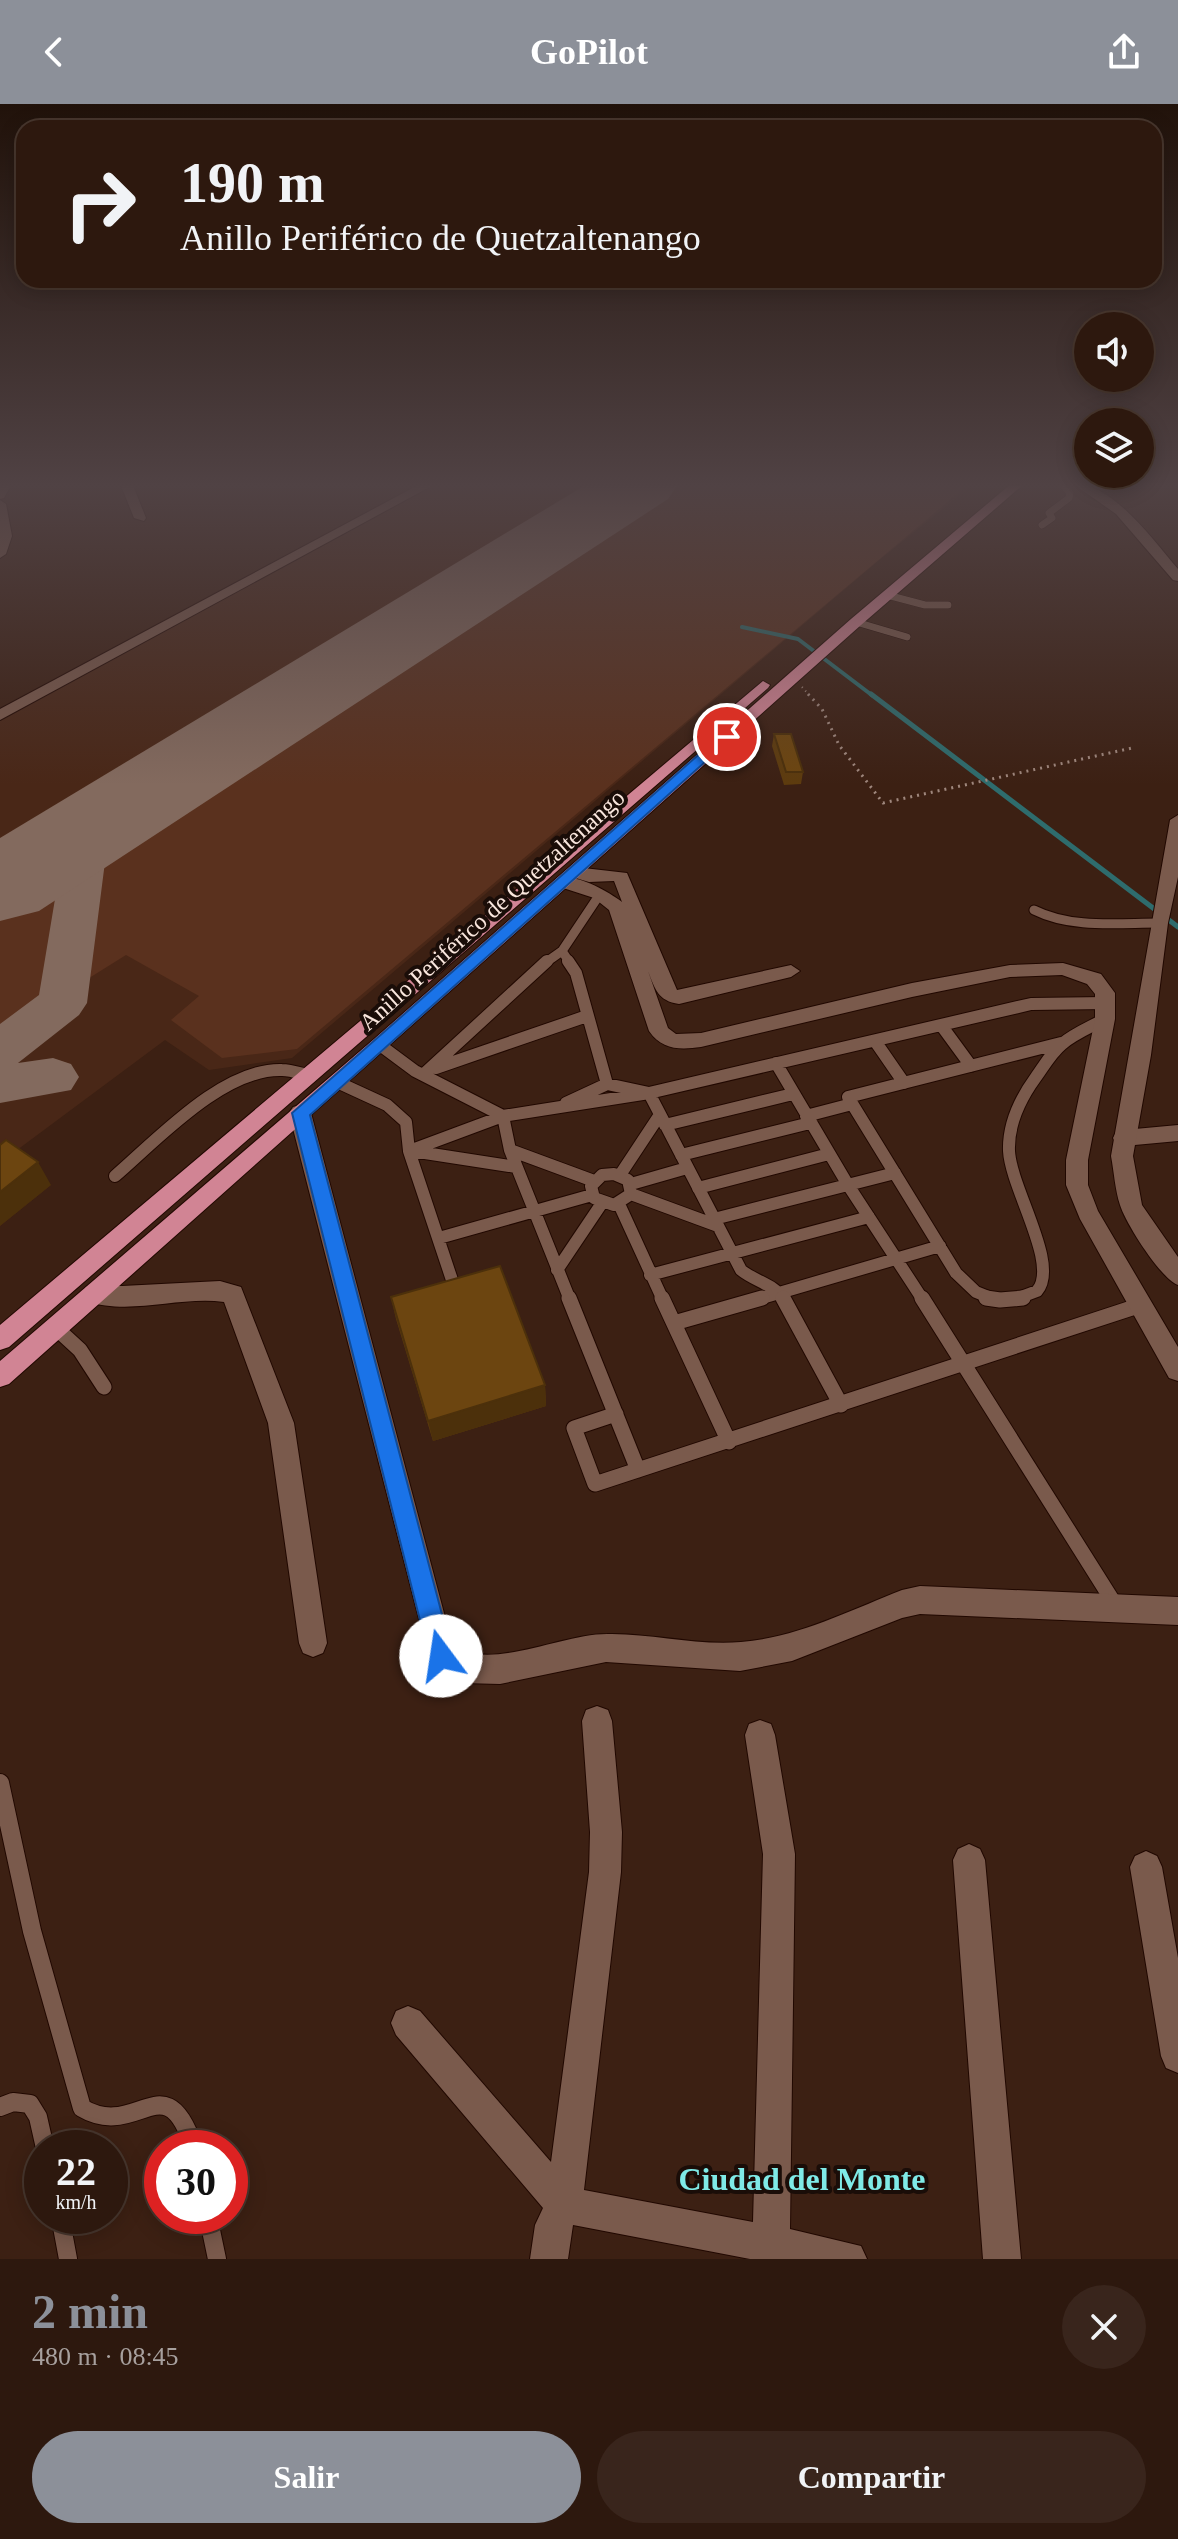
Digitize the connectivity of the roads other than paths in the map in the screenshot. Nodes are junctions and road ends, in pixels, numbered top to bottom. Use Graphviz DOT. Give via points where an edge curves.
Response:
graph roads {
  1 [pos="244,584"];
  2 [pos="887,584"];
  3 [pos="900,584"];
  4 [pos="887,595"];
  5 [pos="948,605"];
  6 [pos="856,622"];
  7 [pos="907,637"];
  8 [pos="815,649"];
  9 [pos="0,715"];
  10 [pos="1178,820"];
  11 [pos="569,877"];
  12 [pos="600,894"];
  13 [pos="1166,908"];
  14 [pos="1034,910"];
  15 [pos="562,951"];
  16 [pos="791,971"];
  17 [pos="1106,1011"];
  18 [pos="587,1016"];
  19 [pos="941,1025"];
  20 [pos="875,1041"];
  21 [pos="1061,1043"];
  22 [pos="380,1045"];
  23 [pos="776,1063"];
  24 [pos="971,1066"];
  25 [pos="426,1072"];
  26 [pos="307,1075"];
  27 [pos="337,1082"];
  28 [pos="904,1083"];
  29 [pos="607,1084"];
  30 [pos="649,1093"];
  31 [pos="793,1094"];
  32 [pos="852,1104"];
  33 [pos="552,1110"];
  34 [pos="300,1113"];
  35 [pos="503,1116"];
  36 [pos="808,1119"];
  37 [pos="662,1120"];
  38 [pos="1178,1133"];
  39 [pos="1124,1138"];
  40 [pos="510,1150"];
  41 [pos="409,1151"];
  42 [pos="829,1154"];
  43 [pos="684,1162"];
  44 [pos="516,1167"];
  45 [pos="895,1173"];
  46 [pos="620,1175"];
  47 [pos="115,1176"];
  48 [pos="848,1185"];
  49 [pos="698,1188"];
  50 [pos="631,1189"];
  51 [pos="596,1193"];
  52 [pos="619,1204"];
  53 [pos="534,1212"];
  54 [pos="869,1217"];
  55 [pos="716,1223"];
  56 [pos="439,1238"];
  57 [pos="940,1246"];
  58 [pos="732,1254"];
  59 [pos="896,1258"];
  60 [pos="557,1270"];
  61 [pos="650,1275"];
  62 [pos="1178,1275"];
  63 [pos="454,1286"];
  64 [pos="780,1292"];
  65 [pos="94,1294"];
  66 [pos="1141,1305"];
  67 [pos="674,1323"];
  68 [pos="55,1327"];
  69 [pos="0,1340"];
  70 [pos="965,1363"];
  71 [pos="1178,1370"];
  72 [pos="0,1376"];
  73 [pos="104,1387"];
  74 [pos="841,1405"];
  75 [pos="616,1414"];
  76 [pos="729,1442"];
  77 [pos="638,1470"];
  78 [pos="1119,1610"];
  79 [pos="1178,1611"];
  80 [pos="313,1643"];
  81 [pos="597,1721"];
  82 [pos="760,1735"];
  83 [pos="0,1783"];
  84 [pos="969,1860"];
  85 [pos="1146,1867"];
  86 [pos="408,2023"];
  87 [pos="1178,2056"];
  88 [pos="0,2107"];
  89 [pos="40,2130"];
  90 [pos="188,2130"];
  91 [pos="564,2205"];
  92 [pos="63,2234"];
  93 [pos="212,2234"];
  94 [pos="771,2246"];
  95 [pos="68,2259"];
  96 [pos="217,2259"];
  97 [pos="549,2259"];
  98 [pos="848,2259"];
  99 [pos="1002,2259"];
  1 -- 9 [label="street"];
  2 -- 8 [label="highway, Anillo Periférico de Quetzaltenango"];
  3 -- 4 [label="highway, Anillo Periférico de Quetzaltenango"];
  4 -- 5 [label="lane"];
  4 -- 6 [label="highway, Anillo Periférico de Quetzaltenango"];
  6 -- 7 [label="lane"];
  6 -- 8 [label="highway, Anillo Periférico de Quetzaltenango"];
  8 -- 11 [label="highway, Anillo Periférico de Quetzaltenango" via="792,679"];
  8 -- 26 [label="highway, Anillo Periférico de Quetzaltenango"];
  10 -- 13 [label="street"];
  11 -- 12 [label="street"];
  11 -- 16 [label="street" via="621,877 671,996"];
  11 -- 22 [label="highway, Anillo Periférico de Quetzaltenango"];
  12 -- 15 [label="lane"];
  12 -- 17 [label="street" via="620,914 659,1031 676,1042 1023,970 1081,973 1101,986"];
  13 -- 14 [label="lane" via="1073,921"];
  13 -- 39 [label="street"];
  15 -- 18 [label="lane" via="576,973"];
  15 -- 25 [label="lane"];
  17 -- 19 [label="lane" via="1031,1004"];
  17 -- 21 [label="lane"];
  17 -- 66 [label="street" via="1077,1160 1077,1185"];
  18 -- 25 [label="lane"];
  18 -- 29 [label="lane"];
  19 -- 20 [label="lane"];
  19 -- 24 [label="lane"];
  20 -- 23 [label="lane"];
  20 -- 28 [label="lane"];
  21 -- 24 [label="lane"];
  21 -- 57 [label="lane" via="1017,1106 1008,1136 1009,1165 1044,1266 1043,1287 1018,1298 987,1298 966,1285"];
  22 -- 25 [label="lane"];
  22 -- 27 [label="highway, Anillo Periférico de Quetzaltenango"];
  23 -- 30 [label="lane"];
  23 -- 31 [label="lane"];
  24 -- 28 [label="lane"];
  25 -- 35 [label="lane"];
  26 -- 47 [label="lane" via="282,1068 238,1079"];
  26 -- 69 [label="highway, Anillo Periférico de Quetzaltenango"];
  27 -- 34 [label="highway, Anillo Periférico de Quetzaltenango"];
  27 -- 41 [label="lane" via="387,1105 406,1122"];
  28 -- 32 [label="lane" via="848,1097"];
  29 -- 30 [label="lane"];
  29 -- 33 [label="lane"];
  30 -- 33 [label="lane"];
  30 -- 37 [label="lane"];
  31 -- 36 [label="lane"];
  31 -- 37 [label="lane"];
  32 -- 36 [label="lane"];
  32 -- 45 [label="lane"];
  33 -- 35 [label="lane"];
  34 -- 65 [label="highway, Anillo Periférico de Quetzaltenango"];
  34 -- 78 [label="street" via="441,1656 462,1668 500,1669 606,1648 740,1657 792,1647 920,1600"];
  35 -- 40 [label="lane"];
  35 -- 41 [label="lane"];
  36 -- 42 [label="lane"];
  36 -- 43 [label="lane"];
  37 -- 43 [label="lane"];
  37 -- 46 [label="lane"];
  38 -- 39 [label="street"];
  39 -- 62 [label="street" via="1123,1175 1131,1206"];
  40 -- 44 [label="lane"];
  40 -- 51 [label="lane"];
  41 -- 44 [label="lane"];
  41 -- 56 [label="lane"];
  42 -- 48 [label="lane"];
  42 -- 49 [label="lane"];
  43 -- 49 [label="lane"];
  43 -- 50 [label="lane"];
  44 -- 53 [label="lane"];
  45 -- 48 [label="lane"];
  45 -- 57 [label="lane"];
  46 -- 50 [label="lane"];
  46 -- 51 [label="lane" via="602,1175"];
  48 -- 54 [label="lane"];
  48 -- 55 [label="lane"];
  49 -- 55 [label="lane"];
  50 -- 52 [label="lane"];
  50 -- 55 [label="lane"];
  51 -- 52 [label="lane"];
  51 -- 53 [label="lane"];
  51 -- 60 [label="lane"];
  52 -- 61 [label="lane"];
  53 -- 56 [label="lane"];
  53 -- 60 [label="lane"];
  54 -- 58 [label="lane"];
  54 -- 59 [label="lane"];
  55 -- 58 [label="lane"];
  56 -- 63 [label="lane"];
  57 -- 59 [label="lane"];
  58 -- 61 [label="lane"];
  58 -- 64 [label="lane" via="747,1277"];
  59 -- 64 [label="lane"];
  59 -- 70 [label="lane"];
  60 -- 75 [label="lane"];
  61 -- 67 [label="lane"];
  64 -- 67 [label="lane"];
  64 -- 74 [label="lane"];
  65 -- 68 [label="highway, Anillo Periférico de Quetzaltenango"];
  65 -- 80 [label="street" via="233,1294 281,1423"];
  66 -- 70 [label="lane"];
  66 -- 71 [label="street"];
  67 -- 76 [label="lane"];
  68 -- 72 [label="highway, Anillo Periférico de Quetzaltenango"];
  68 -- 73 [label="lane" via="80,1350"];
  70 -- 74 [label="lane"];
  70 -- 78 [label="lane"];
  74 -- 76 [label="lane"];
  75 -- 77 [label="lane"];
  75 -- 77 [label="lane" via="574,1428 595,1484"];
  76 -- 77 [label="lane"];
  78 -- 79 [label="street"];
  81 -- 91 [label="street" via="605,1872"];
  82 -- 94 [label="street" via="779,1854"];
  83 -- 90 [label="lane" via="32,1931 82,2108 106,2121 165,2103 176,2109"];
  84 -- 99 [label="street"];
  85 -- 87 [label="street"];
  86 -- 91 [label="street"];
  88 -- 89 [label="lane" via="26,2100 34,2106"];
  91 -- 94 [label="street"];
  91 -- 97 [label="street" via="554,2225"];
  92 -- 95 [label="lane"];
  93 -- 96 [label="lane"];
  94 -- 98 [label="street"];
}
